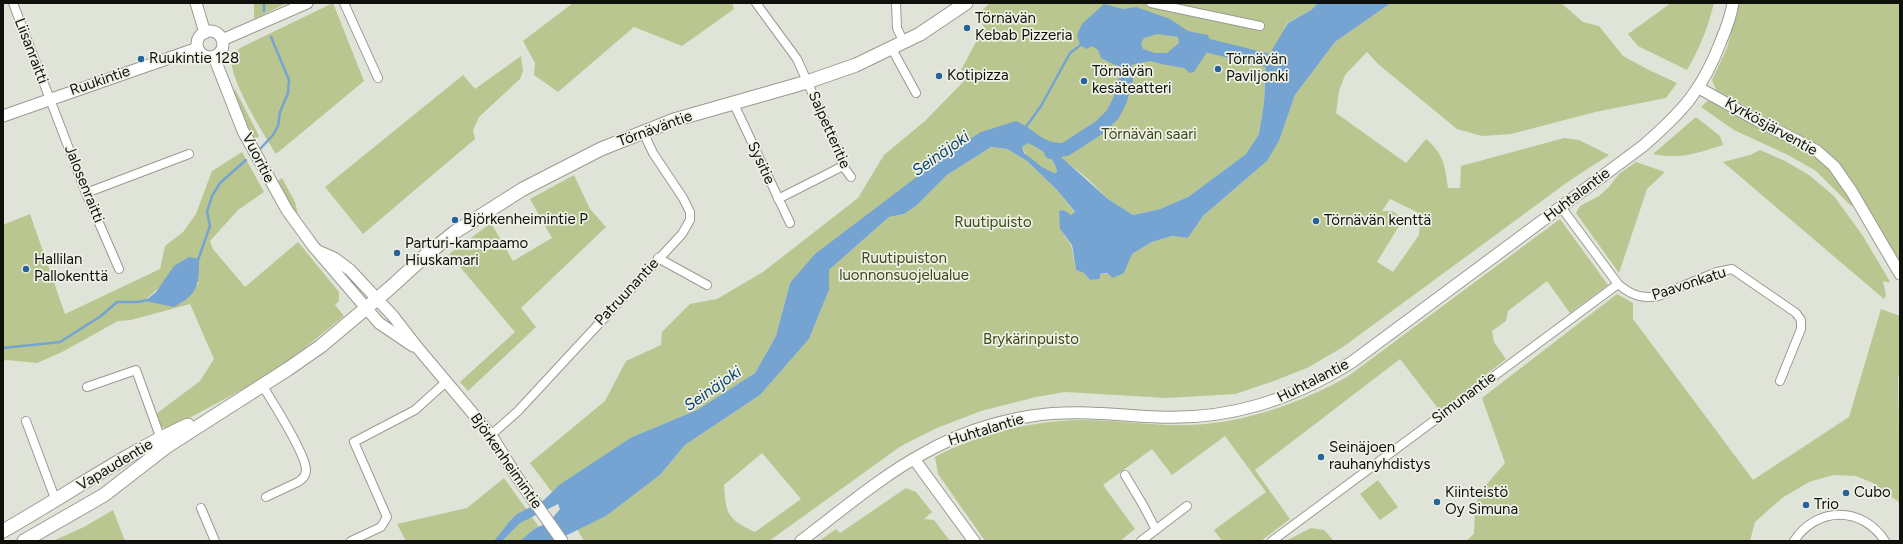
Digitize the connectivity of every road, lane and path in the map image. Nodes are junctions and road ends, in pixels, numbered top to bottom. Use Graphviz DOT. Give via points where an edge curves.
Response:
graph roads {
  1 [pos="13,3"];
  2 [pos="196,3"];
  3 [pos="307,3"];
  4 [pos="344,3"];
  5 [pos="756,3"];
  6 [pos="896,3"];
  7 [pos="966,3"];
  8 [pos="1151,3"];
  9 [pos="1733,3"];
  10 [pos="1260,26"];
  11 [pos="205,33"];
  12 [pos="222,40"];
  13 [pos="898,46"];
  14 [pos="198,48"];
  15 [pos="214,56"];
  16 [pos="378,78"];
  17 [pos="807,82"];
  18 [pos="1700,88"];
  19 [pos="916,93"];
  20 [pos="50,99"];
  21 [pos="733,102"];
  22 [pos="3,116"];
  23 [pos="643,132"];
  24 [pos="189,154"];
  25 [pos="843,166"];
  26 [pos="851,177"];
  27 [pos="86,193"];
  28 [pos="778,199"];
  29 [pos="1561,207"];
  30 [pos="790,223"];
  31 [pos="658,258"];
  32 [pos="119,269"];
  33 [pos="1900,274"];
  34 [pos="1618,284"];
  35 [pos="707,285"];
  36 [pos="371,304"];
  37 [pos="417,347"];
  38 [pos="1780,381"];
  39 [pos="446,382"];
  40 [pos="262,385"];
  41 [pos="87,386"];
  42 [pos="26,421"];
  43 [pos="491,435"];
  44 [pos="163,443"];
  45 [pos="914,459"];
  46 [pos="1124,475"];
  47 [pos="266,497"];
  48 [pos="56,501"];
  49 [pos="1188,506"];
  50 [pos="200,508"];
  51 [pos="1156,530"];
  52 [pos="3,531"];
  53 [pos="24,541"];
  54 [pos="215,541"];
  55 [pos="351,541"];
  56 [pos="562,541"];
  57 [pos="800,541"];
  58 [pos="974,541"];
  59 [pos="1141,541"];
  60 [pos="1272,541"];
  61 [pos="1794,541"];
  62 [pos="1885,541"];
  1 -- 20 [label="street, Liisanraitti"];
  2 -- 11 [label="street"];
  3 -- 12 [label="street"];
  4 -- 16 [label="street"];
  5 -- 17 [label="street, Salpetteritie" via="796,59"];
  6 -- 13 [label="street"];
  7 -- 13 [label="main road, Törnäväntie"];
  8 -- 10 [label="street"];
  9 -- 18 [label="street, Huhtalantie" via="1713,64"];
  11 -- 12 [label="street" via="213,32"];
  11 -- 14 [label="street" via="198,41"];
  12 -- 15 [label="street" via="221,52"];
  13 -- 17 [label="main road, Törnäväntie" via="856,65"];
  13 -- 19 [label="street"];
  14 -- 15 [label="street" via="202,55"];
  14 -- 20 [label="street, Ruukintie"];
  15 -- 36 [label="street, Vuoritie" via="243,131 287,210 318,251 334,258 350,270"];
  17 -- 21 [label="main road, Törnäväntie"];
  17 -- 25 [label="street, Salpetteritie"];
  18 -- 29 [label="street, Huhtalantie" via="1674,119 1643,146"];
  18 -- 33 [label="street, Kyrkösjärventie" via="1817,151 1834,166"];
  20 -- 22 [label="street, Ruukintie"];
  20 -- 27 [label="street, Jalosenraitti"];
  21 -- 23 [label="main road, Törnäväntie"];
  21 -- 28 [label="street, Sysitie"];
  23 -- 31 [label="street, Patruunantie" via="653,153 690,212 686,229"];
  23 -- 36 [label="main road, Törnäväntie" via="554,172 484,213 426,255"];
  24 -- 27 [label="street"];
  25 -- 26 [label="street, Salpetteritie"];
  25 -- 28 [label="street"];
  27 -- 32 [label="street, Jalosenraitti"];
  28 -- 30 [label="street, Sysitie"];
  29 -- 34 [label="street, Paavonkatu"];
  29 -- 45 [label="street, Huhtalantie" via="1352,362 1304,389 1267,404 1239,411 1186,417 1084,412 1032,416 981,428 950,440"];
  31 -- 35 [label="street"];
  31 -- 43 [label="street, Patruunantie" via="518,411"];
  34 -- 38 [label="street, Paavonkatu" via="1638,297 1648,298 1678,289 1717,272 1732,269 1796,313 1801,320 1801,329"];
  34 -- 60 [label="street, Simunantie"];
  36 -- 37 [label="street, Björkenheimintie" via="392,315"];
  36 -- 37 [label="street, Björkenheimintie" via="388,331"];
  36 -- 40 [label="main road, Vapaudentie" via="321,346"];
  37 -- 39 [label="street, Björkenheimintie"];
  39 -- 43 [label="street, Björkenheimintie"];
  39 -- 55 [label="street" via="415,410 354,442 387,517 381,527"];
  40 -- 44 [label="main road, Vapaudentie"];
  40 -- 47 [label="street" via="288,428 304,459 306,470 303,479"];
  41 -- 44 [label="street" via="136,370"];
  42 -- 48 [label="street"];
  43 -- 56 [label="street, Björkenheimintie"];
  44 -- 48 [label="main road, Vapaudentie"];
  44 -- 53 [label="main road, Vapaudentie" via="104,495"];
  45 -- 57 [label="street, Huhtalantie"];
  45 -- 58 [label="street"];
  46 -- 51 [label="street"];
  48 -- 52 [label="main road, Vapaudentie"];
  49 -- 51 [label="street"];
  50 -- 54 [label="street"];
  51 -- 59 [label="street"];
  61 -- 62 [label="street" via="1809,524 1820,518 1846,515 1870,524"];
}
